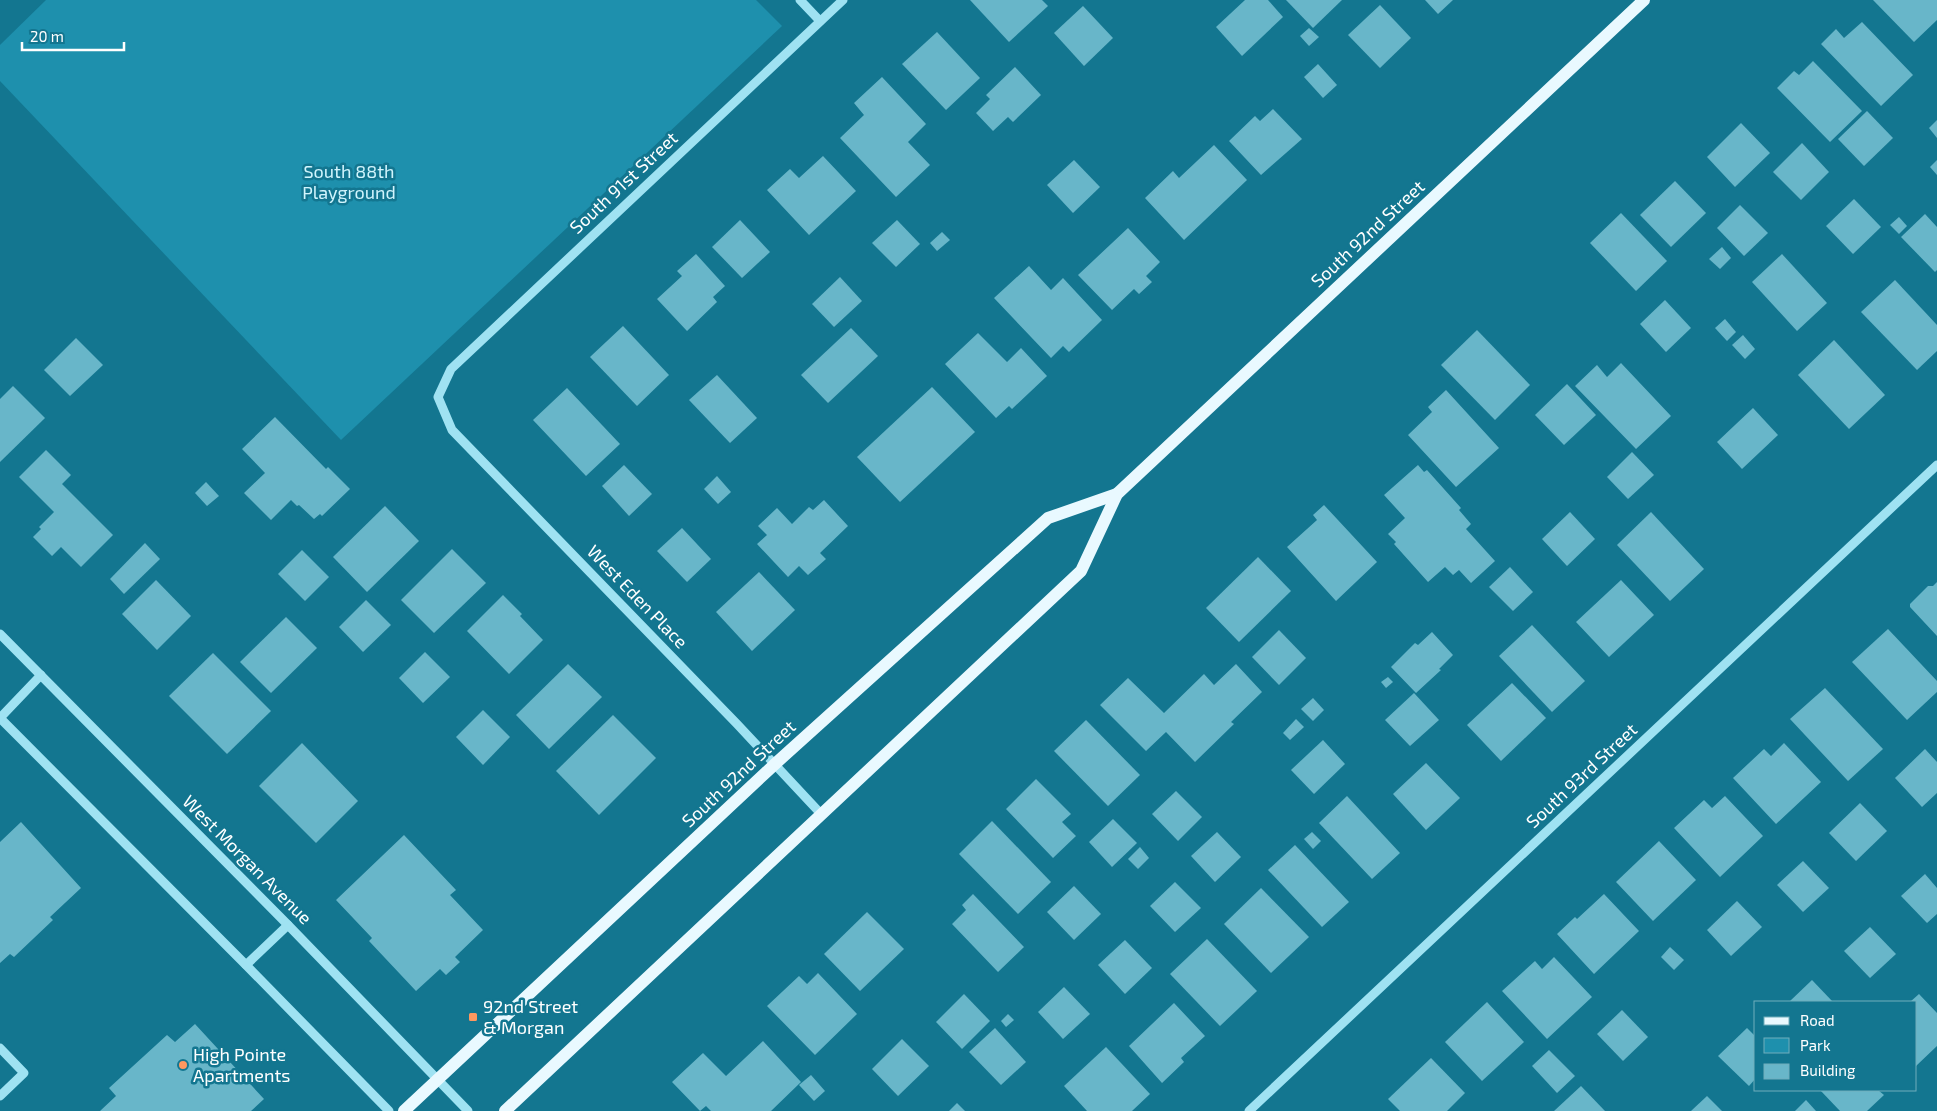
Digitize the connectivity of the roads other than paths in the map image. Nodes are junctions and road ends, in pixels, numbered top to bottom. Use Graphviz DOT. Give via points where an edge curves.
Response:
graph roads {
  1 [pos="800,0"];
  2 [pos="842,0"];
  3 [pos="1644,0"];
  4 [pos="820,21"];
  5 [pos="438,396"];
  6 [pos="1937,465"];
  7 [pos="1117,494"];
  8 [pos="0,634"];
  9 [pos="42,675"];
  10 [pos="0,718"];
  11 [pos="775,764"];
  12 [pos="822,815"];
  13 [pos="288,925"];
  14 [pos="246,965"];
  15 [pos="0,1048"];
  16 [pos="438,1080"];
  17 [pos="0,1096"];
  18 [pos="389,1111"];
  19 [pos="404,1111"];
  20 [pos="468,1111"];
  21 [pos="504,1111"];
  22 [pos="1249,1111"];
  1 -- 4 [label="street"];
  2 -- 4 [label="street, South 91st Street"];
  3 -- 7 [label="main road, South 92nd Street"];
  4 -- 5 [label="street, South 91st Street" via="451,369"];
  5 -- 11 [label="street, West Eden Place" via="452,430"];
  6 -- 22 [label="street, South 93rd Street"];
  7 -- 11 [label="main road, South 92nd Street" via="1048,518"];
  7 -- 12 [label="main road, South 92nd Street" via="1081,571"];
  8 -- 9 [label="street, West Morgan Avenue"];
  9 -- 10 [label="street"];
  9 -- 13 [label="street, West Morgan Avenue"];
  10 -- 14 [label="street"];
  11 -- 12 [label="street, West Eden Place"];
  11 -- 16 [label="main road, South 92nd Street"];
  12 -- 21 [label="main road, South 92nd Street"];
  13 -- 14 [label="street"];
  13 -- 16 [label="street, West Morgan Avenue"];
  14 -- 18 [label="street"];
  15 -- 17 [label="street" via="24,1074"];
  16 -- 19 [label="main road, South 92nd Street"];
  16 -- 20 [label="street, West Morgan Avenue"];
}
